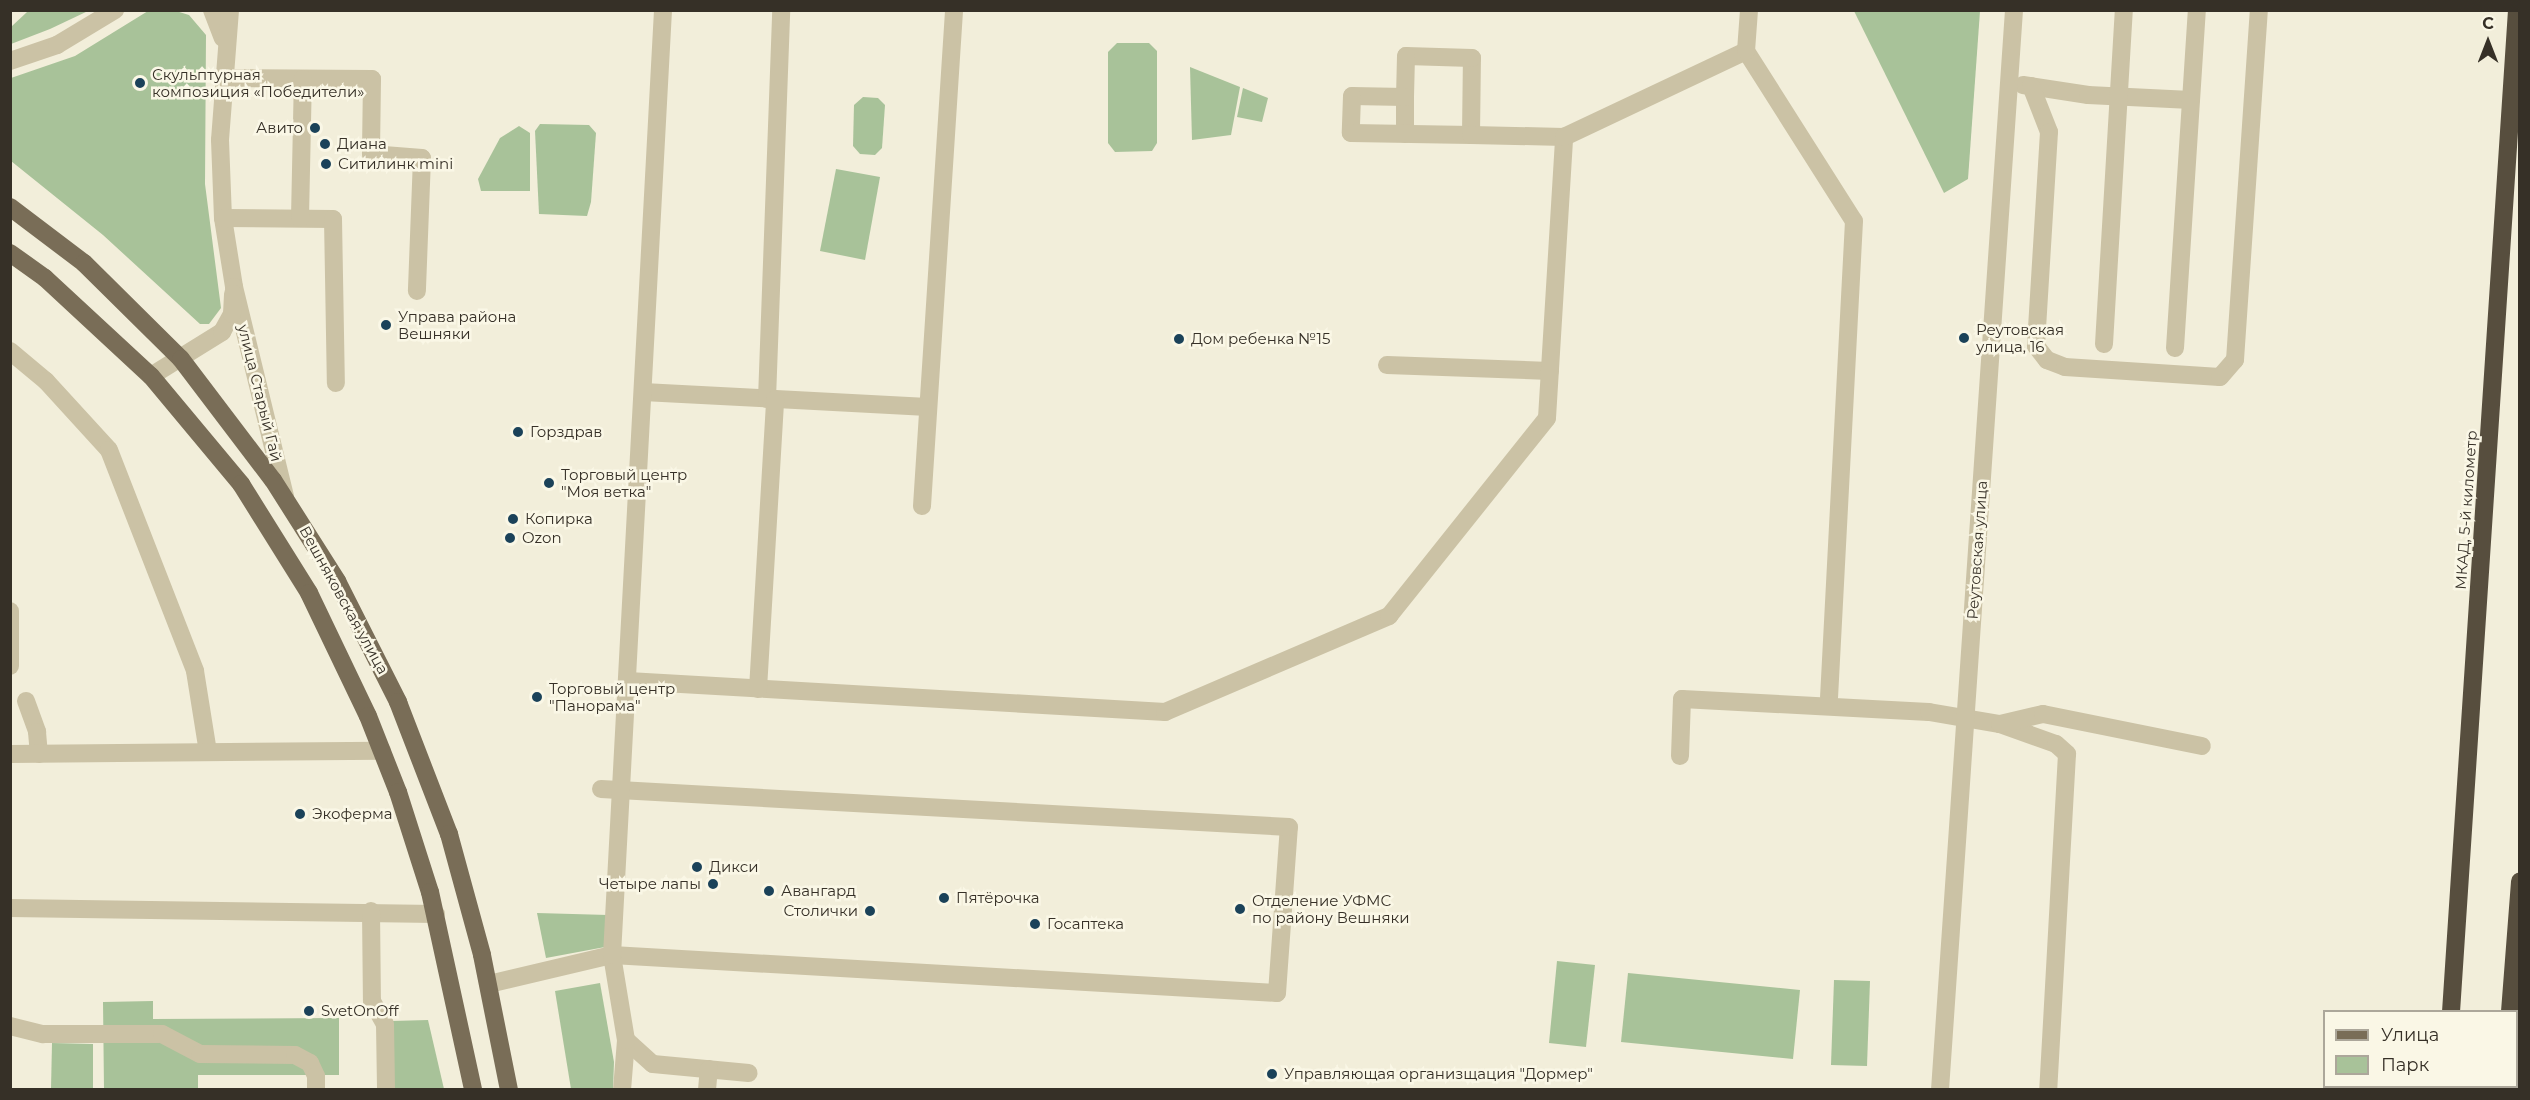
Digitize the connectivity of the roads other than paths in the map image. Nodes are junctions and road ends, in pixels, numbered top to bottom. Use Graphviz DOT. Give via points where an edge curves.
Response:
graph roads {
  1 [pos="115,10"];
  2 [pos="212,10"];
  3 [pos="230,10"];
  4 [pos="663,10"];
  5 [pos="781,10"];
  6 [pos="954,10"];
  7 [pos="1749,10"];
  8 [pos="2014,10"];
  9 [pos="2124,10"];
  10 [pos="2197,10"];
  11 [pos="2259,10"];
  12 [pos="2517,10"];
  13 [pos="224,51"];
  14 [pos="1746,51"];
  15 [pos="10,61"];
  16 [pos="222,78"];
  17 [pos="303,80"];
  18 [pos="2009,83"];
  19 [pos="2031,86"];
  20 [pos="2118,96"];
  21 [pos="1405,97"];
  22 [pos="2191,100"];
  23 [pos="1405,134"];
  24 [pos="1471,135"];
  25 [pos="1564,137"];
  26 [pos="10,207"];
  27 [pos="223,218"];
  28 [pos="300,218"];
  29 [pos="10,253"];
  30 [pos="234,287"];
  31 [pos="417,291"];
  32 [pos="2104,344"];
  33 [pos="2175,348"];
  34 [pos="10,351"];
  35 [pos="181,359"];
  36 [pos="1387,365"];
  37 [pos="1550,370"];
  38 [pos="151,376"];
  39 [pos="336,384"];
  40 [pos="643,392"];
  41 [pos="771,399"];
  42 [pos="928,407"];
  43 [pos="286,500"];
  44 [pos="922,506"];
  45 [pos="10,611"];
  46 [pos="10,666"];
  47 [pos="628,681"];
  48 [pos="759,689"];
  49 [pos="1829,697"];
  50 [pos="26,701"];
  51 [pos="1965,720"];
  52 [pos="2000,724"];
  53 [pos="2202,746"];
  54 [pos="382,751"];
  55 [pos="208,752"];
  56 [pos="10,754"];
  57 [pos="39,754"];
  58 [pos="1680,756"];
  59 [pos="601,789"];
  60 [pos="622,790"];
  61 [pos="2520,881"];
  62 [pos="10,908"];
  63 [pos="371,911"];
  64 [pos="436,914"];
  65 [pos="612,955"];
  66 [pos="489,984"];
  67 [pos="2450,1009"];
  68 [pos="2510,1010"];
  69 [pos="10,1026"];
  70 [pos="626,1040"];
  71 [pos="709,1069"];
  72 [pos="749,1073"];
  73 [pos="316,1089"];
  74 [pos="386,1089"];
  75 [pos="473,1089"];
  76 [pos="509,1089"];
  77 [pos="622,1089"];
  78 [pos="707,1089"];
  79 [pos="1940,1089"];
  80 [pos="2048,1089"];
  1 -- 15 [label="street" via="57,45"];
  2 -- 13 [label="street, улица Старый Гай" via="223,30"];
  3 -- 13 [label="street, улица Старый Гай"];
  4 -- 40 [label="street"];
  5 -- 41 [label="street"];
  6 -- 42 [label="street"];
  7 -- 14 [label="street"];
  8 -- 18 [label="street, Реутовская улица"];
  9 -- 20 [label="street"];
  10 -- 22 [label="street"];
  11 -- 19 [label="street" via="2235,360 2220,377 2065,367 2047,360 2036,346 2049,132"];
  12 -- 67 [label="highway, МКАД, 5-й километр"];
  13 -- 16 [label="street, улица Старый Гай"];
  14 -- 25 [label="street"];
  14 -- 49 [label="street" via="1854,221"];
  16 -- 17 [label="street"];
  16 -- 27 [label="street, улица Старый Гай"];
  17 -- 28 [label="street"];
  17 -- 31 [label="street" via="372,80 371,154 422,158"];
  18 -- 19 [label="street"];
  18 -- 51 [label="street, Реутовская улица"];
  19 -- 20 [label="street"];
  20 -- 22 [label="street"];
  20 -- 32 [label="street"];
  21 -- 23 [label="street"];
  21 -- 23 [label="street" via="1352,96 1351,133"];
  21 -- 24 [label="street" via="1406,56 1472,58"];
  22 -- 33 [label="street"];
  23 -- 24 [label="street"];
  24 -- 25 [label="street"];
  25 -- 37 [label="street"];
  26 -- 35 [label="main road, Вешняковская улица" via="84,263"];
  27 -- 28 [label="street"];
  27 -- 30 [label="street, улица Старый Гай"];
  28 -- 39 [label="street" via="333,219"];
  29 -- 38 [label="main road, Вешняковская улица" via="45,278"];
  30 -- 35 [label="street, улица Старый Гай" via="232,314 222,332"];
  30 -- 43 [label="street, улица Старый Гай"];
  34 -- 55 [label="street" via="46,381 109,450 195,671"];
  35 -- 38 [label="street, улица Старый Гай"];
  35 -- 43 [label="main road, Вешняковская улица"];
  36 -- 37 [label="street"];
  37 -- 48 [label="street" via="1546,418 1389,616 1165,712"];
  38 -- 54 [label="main road, Вешняковская улица" via="241,484 309,593"];
  40 -- 41 [label="street"];
  40 -- 47 [label="street"];
  41 -- 42 [label="street"];
  41 -- 48 [label="street"];
  42 -- 44 [label="street"];
  43 -- 66 [label="main road, Вешняковская улица" via="337,581 398,702 449,834"];
  45 -- 46 [label="street"];
  47 -- 48 [label="street"];
  47 -- 60 [label="street"];
  50 -- 57 [label="street"];
  51 -- 52 [label="street"];
  51 -- 58 [label="street" via="1929,712 1682,699"];
  51 -- 79 [label="street, Реутовская улица"];
  52 -- 53 [label="street" via="2043,714"];
  52 -- 80 [label="street" via="2056,744 2067,754"];
  54 -- 55 [label="street"];
  54 -- 64 [label="main road, Вешняковская улица"];
  55 -- 57 [label="street"];
  56 -- 57 [label="street"];
  59 -- 60 [label="street"];
  60 -- 65 [label="street"];
  60 -- 65 [label="street" via="1289,827 1278,993"];
  61 -- 68 [label="highway"];
  62 -- 63 [label="street"];
  63 -- 64 [label="street"];
  63 -- 74 [label="street" via="372,1001 385,1024"];
  64 -- 75 [label="main road, Вешняковская улица"];
  65 -- 66 [label="street"];
  65 -- 70 [label="street"];
  66 -- 76 [label="main road, Вешняковская улица"];
  69 -- 73 [label="street" via="43,1034 162,1034 200,1054 296,1055 310,1063"];
  70 -- 71 [label="street" via="653,1065"];
  70 -- 77 [label="street"];
  71 -- 72 [label="street"];
  71 -- 78 [label="street"];
}
